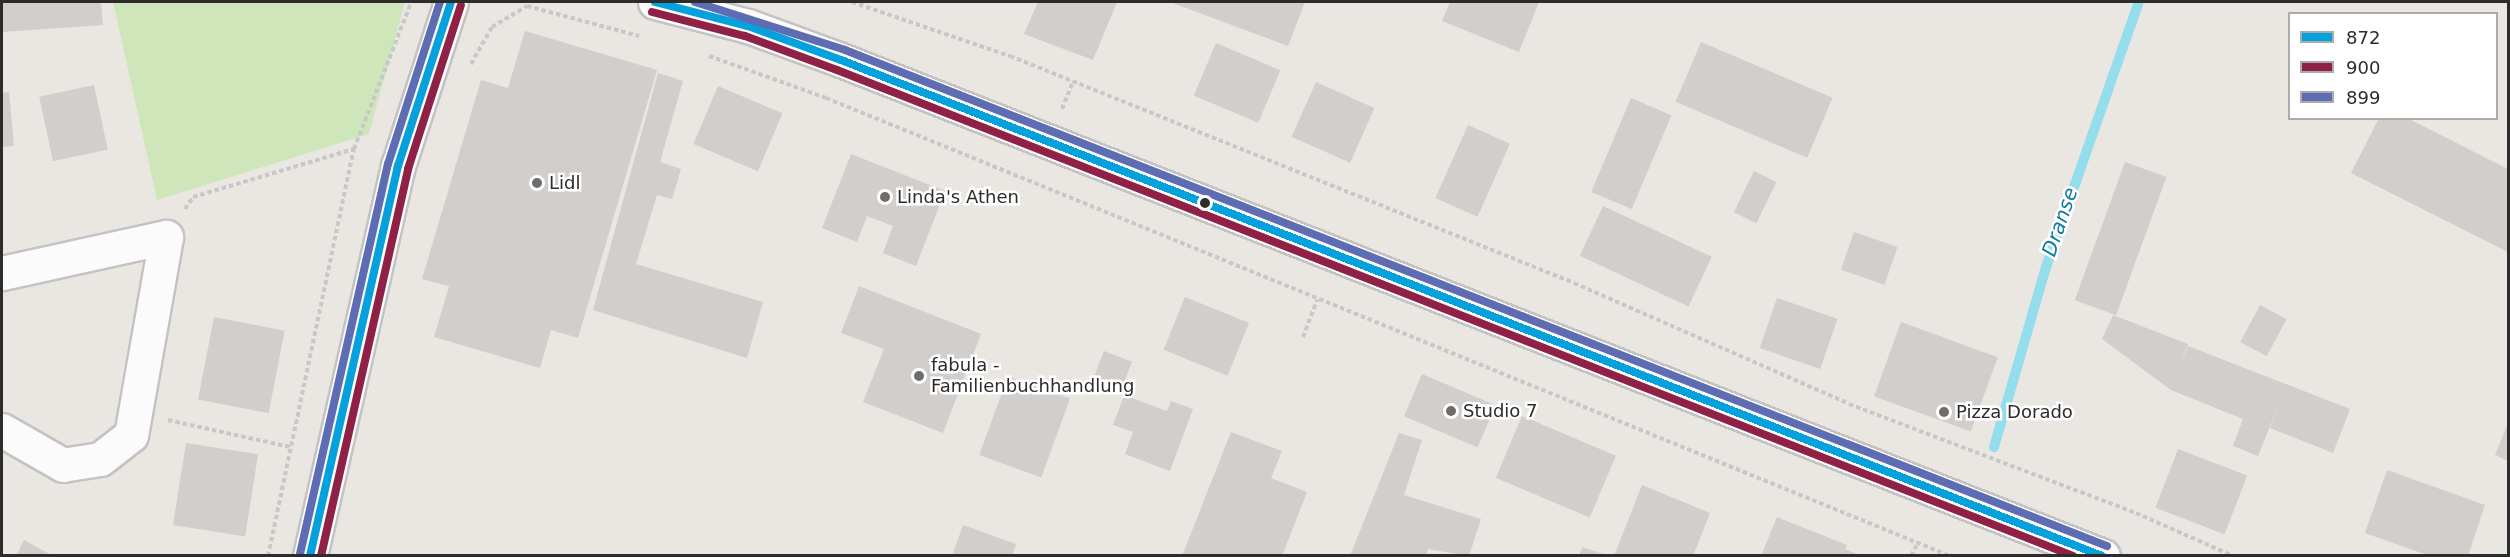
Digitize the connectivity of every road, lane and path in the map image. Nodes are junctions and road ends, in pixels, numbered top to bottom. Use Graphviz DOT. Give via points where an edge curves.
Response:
graph roads {
  1 [pos="411,2"];
  2 [pos="451,2"];
  3 [pos="655,2"];
  4 [pos="852,2"];
  5 [pos="652,39"];
  6 [pos="698,53"];
  7 [pos="469,67"];
  8 [pos="1073,82"];
  9 [pos="1059,117"];
  10 [pos="354,149"];
  11 [pos="166,237"];
  12 [pos="2,273"];
  13 [pos="1317,300"];
  14 [pos="1303,337"];
  15 [pos="135,412"];
  16 [pos="2,430"];
  17 [pos="290,447"];
  18 [pos="1918,542"];
  19 [pos="267,555"];
  20 [pos="310,555"];
  21 [pos="1911,555"];
  22 [pos="1950,555"];
  23 [pos="2103,555"];
  24 [pos="2234,555"];
  1 -- 10 [label="path"];
  2 -- 20 [label="main road" via="398,166"];
  3 -- 23 [label="main road" via="748,26 841,60"];
  4 -- 8 [label="path"];
  5 -- 7 [label="path" via="527,6 492,27"];
  6 -- 13 [label="path" via="826,98"];
  8 -- 9 [label="path"];
  8 -- 24 [label="path" via="1574,283 1849,404 2136,513"];
  10 -- 11 [label="path" via="193,197"];
  10 -- 17 [label="path"];
  11 -- 12 [label="main road"];
  11 -- 15 [label="main road"];
  13 -- 14 [label="path"];
  13 -- 18 [label="path"];
  15 -- 16 [label="main road" via="131,435 100,459 63,465"];
  15 -- 17 [label="path"];
  17 -- 19 [label="path"];
  18 -- 21 [label="path"];
  18 -- 22 [label="path"];
}
